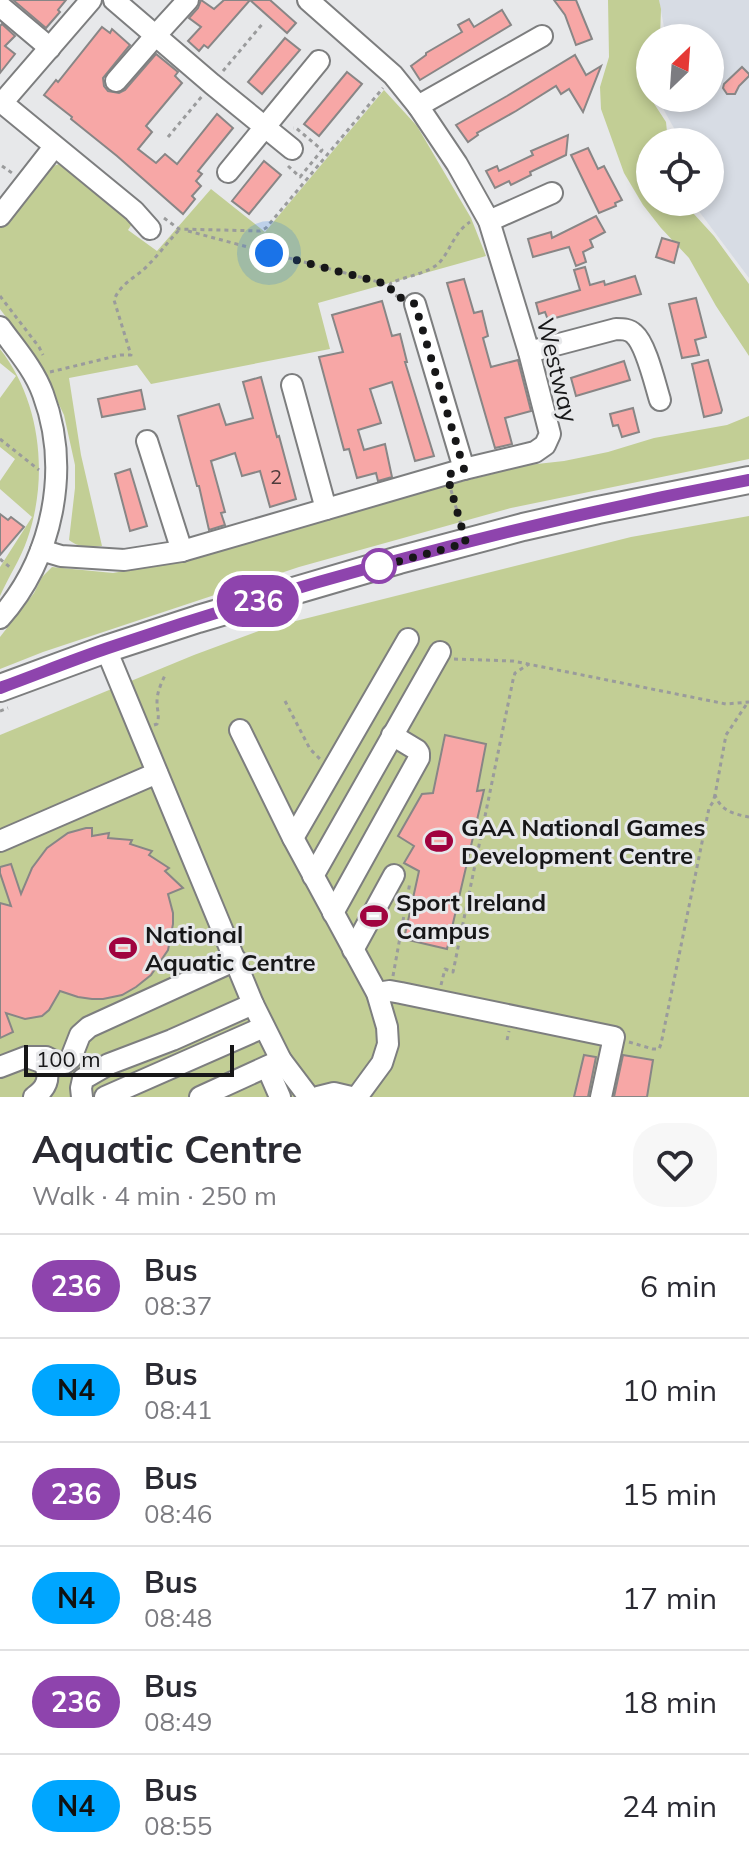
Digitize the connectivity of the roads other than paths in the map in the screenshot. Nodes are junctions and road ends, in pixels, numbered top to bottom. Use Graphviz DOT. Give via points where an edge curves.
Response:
graph roads {
  1 [pos="91,0"];
  2 [pos="114,0"];
  3 [pos="188,0"];
  4 [pos="308,0"];
  5 [pos="0,6"];
  6 [pos="156,35"];
  7 [pos="542,36"];
  8 [pos="50,48"];
  9 [pos="319,61"];
  10 [pos="116,81"];
  11 [pos="1,102"];
  12 [pos="418,106"];
  13 [pos="270,122"];
  14 [pos="54,147"];
  15 [pos="288,156"];
  16 [pos="228,172"];
  17 [pos="552,193"];
  18 [pos="0,216"];
  19 [pos="154,221"];
  20 [pos="489,221"];
  21 [pos="415,304"];
  22 [pos="0,327"];
  23 [pos="529,352"];
  24 [pos="292,385"];
  25 [pos="660,400"];
  26 [pos="147,441"];
  27 [pos="456,472"];
  28 [pos="749,480"];
  29 [pos="326,509"];
  30 [pos="41,550"];
  31 [pos="182,551"];
  32 [pos="0,618"];
  33 [pos="408,639"];
  34 [pos="106,649"];
  35 [pos="439,655"];
  36 [pos="0,688"];
  37 [pos="240,730"];
  38 [pos="392,735"];
  39 [pos="157,773"];
  40 [pos="293,838"];
  41 [pos="0,841"];
  42 [pos="394,875"];
  43 [pos="313,876"];
  44 [pos="333,913"];
  45 [pos="353,950"];
  46 [pos="236,960"];
  47 [pos="383,992"];
  48 [pos="253,1004"];
  49 [pos="101,1022"];
  50 [pos="264,1027"];
  51 [pos="26,1057"];
  52 [pos="274,1063"];
  53 [pos="109,1064"];
  54 [pos="0,1067"];
  55 [pos="34,1097"];
  56 [pos="82,1097"];
  57 [pos="105,1097"];
  58 [pos="200,1097"];
  59 [pos="280,1097"];
  60 [pos="309,1097"];
  61 [pos="318,1097"];
  62 [pos="354,1097"];
  63 [pos="601,1097"];
  1 -- 8 [label="street"];
  2 -- 6 [label="street"];
  3 -- 6 [label="street"];
  4 -- 12 [label="street, Westway" via="393,75"];
  5 -- 8 [label="street"];
  6 -- 10 [label="street"];
  6 -- 13 [label="street" via="212,84"];
  7 -- 12 [label="street"];
  8 -- 11 [label="street"];
  9 -- 13 [label="street"];
  11 -- 14 [label="street"];
  12 -- 20 [label="street, Westway"];
  13 -- 15 [label="street"];
  13 -- 16 [label="street"];
  14 -- 18 [label="street"];
  14 -- 19 [label="street"];
  17 -- 20 [label="street"];
  20 -- 23 [label="street, Westway"];
  21 -- 27 [label="street"];
  22 -- 30 [label="street" via="42,391 51,419 56,483"];
  23 -- 25 [label="street" via="625,329 641,343"];
  23 -- 27 [label="street, Westway" via="550,434 545,445"];
  24 -- 29 [label="street"];
  26 -- 31 [label="street"];
  27 -- 29 [label="street, Westway"];
  28 -- 34 [label="main road" via="466,543"];
  29 -- 31 [label="street, Westway"];
  30 -- 31 [label="street, Westway" via="124,560"];
  30 -- 32 [label="street"];
  33 -- 40 [label="street"];
  34 -- 36 [label="main road"];
  34 -- 39 [label="street"];
  35 -- 38 [label="street"];
  37 -- 40 [label="street"];
  38 -- 43 [label="street"];
  38 -- 44 [label="street" via="417,750 419,758"];
  39 -- 41 [label="street"];
  39 -- 46 [label="street"];
  40 -- 43 [label="street"];
  42 -- 45 [label="street"];
  43 -- 44 [label="street"];
  44 -- 45 [label="street"];
  45 -- 47 [label="street"];
  46 -- 48 [label="street"];
  46 -- 49 [label="street"];
  47 -- 62 [label="street" via="388,1044 382,1063"];
  47 -- 63 [label="street" via="614,1037"];
  48 -- 50 [label="street"];
  48 -- 53 [label="street"];
  49 -- 51 [label="street" via="80,1035 65,1063"];
  49 -- 53 [label="street" via="83,1043 84,1051 92,1060"];
  50 -- 52 [label="street"];
  50 -- 57 [label="street"];
  51 -- 54 [label="street"];
  51 -- 55 [label="street" via="44,1063 48,1074 45,1087"];
  52 -- 58 [label="street"];
  52 -- 59 [label="street"];
  52 -- 60 [label="street"];
  53 -- 56 [label="street" via="83,1079"];
  61 -- 62 [label="street"];
}
